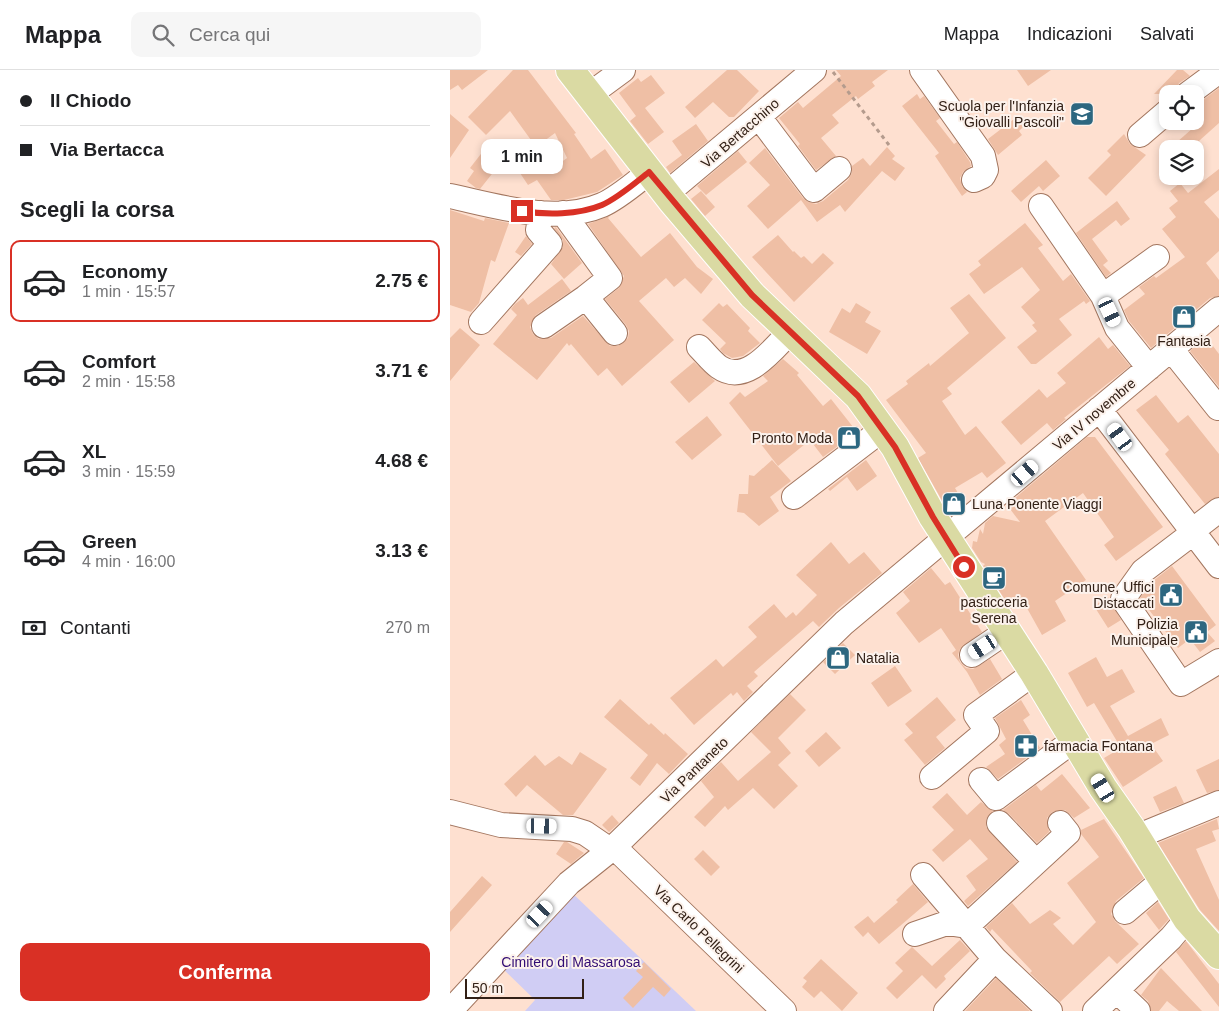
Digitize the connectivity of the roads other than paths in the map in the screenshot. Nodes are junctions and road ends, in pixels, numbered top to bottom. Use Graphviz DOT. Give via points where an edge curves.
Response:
graph roads {
  1 [pos="570,70"];
  2 [pos="624,70"];
  3 [pos="814,70"];
  4 [pos="922,70"];
  5 [pos="1219,71"];
  6 [pos="1200,85"];
  7 [pos="589,94"];
  8 [pos="759,117"];
  9 [pos="1159,119"];
  10 [pos="1140,134"];
  11 [pos="839,169"];
  12 [pos="649,172"];
  13 [pos="974,180"];
  14 [pos="666,194"];
  15 [pos="450,196"];
  16 [pos="1041,206"];
  17 [pos="552,213"];
  18 [pos="1157,257"];
  19 [pos="1103,296"];
  20 [pos="586,297"];
  21 [pos="1219,309"];
  22 [pos="481,322"];
  23 [pos="544,326"];
  24 [pos="790,332"];
  25 [pos="615,333"];
  26 [pos="699,347"];
  27 [pos="1171,349"];
  28 [pos="1148,368"];
  29 [pos="1218,408"];
  30 [pos="1099,409"];
  31 [pos="883,429"];
  32 [pos="794,497"];
  33 [pos="1219,510"];
  34 [pos="1193,532"];
  35 [pos="946,537"];
  36 [pos="1219,566"];
  37 [pos="1006,632"];
  38 [pos="972,655"];
  39 [pos="1219,661"];
  40 [pos="1034,673"];
  41 [pos="1074,740"];
  42 [pos="932,777"];
  43 [pos="981,780"];
  44 [pos="1219,803"];
  45 [pos="450,812"];
  46 [pos="998,823"];
  47 [pos="1060,823"];
  48 [pos="1136,837"];
  49 [pos="612,849"];
  50 [pos="1036,862"];
  51 [pos="923,874"];
  52 [pos="1163,880"];
  53 [pos="1125,912"];
  54 [pos="1187,919"];
  55 [pos="967,926"];
  56 [pos="915,934"];
  57 [pos="1218,953"];
  58 [pos="996,959"];
  59 [pos="1117,991"];
  60 [pos="450,1011"];
  61 [pos="784,1011"];
  62 [pos="946,1011"];
  63 [pos="1050,1011"];
  64 [pos="1096,1011"];
  65 [pos="1138,1011"];
  1 -- 7 [label="main road"];
  2 -- 7 [label="street"];
  3 -- 8 [label="street, Via Bertacchino"];
  4 -- 13 [label="street" via="983,156 986,170 983,176"];
  5 -- 6 [label="street"];
  7 -- 12 [label="main road"];
  8 -- 11 [label="street" via="814,190"];
  8 -- 14 [label="street, Via Bertacchino"];
  9 -- 10 [label="street"];
  12 -- 14 [label="main road"];
  12 -- 17 [label="street" via="602,205"];
  14 -- 24 [label="main road" via="752,295"];
  15 -- 17 [label="street"];
  16 -- 19 [label="street"];
  17 -- 20 [label="street" via="610,278"];
  17 -- 22 [label="street" via="538,230 550,244"];
  18 -- 19 [label="street"];
  19 -- 28 [label="street" via="1117,328"];
  20 -- 23 [label="street"];
  20 -- 25 [label="street"];
  21 -- 27 [label="street, Via IV novembre"];
  24 -- 26 [label="street" via="754,367 734,372 719,368"];
  24 -- 31 [label="main road" via="858,396"];
  27 -- 28 [label="street, Via IV novembre"];
  27 -- 29 [label="street"];
  28 -- 30 [label="street, Via IV novembre"];
  30 -- 34 [label="street"];
  30 -- 35 [label="street, Via IV novembre" via="981,511"];
  31 -- 32 [label="street"];
  31 -- 35 [label="main road"];
  33 -- 34 [label="street"];
  34 -- 36 [label="street"];
  34 -- 39 [label="street" via="1143,571 1123,599 1181,684"];
  35 -- 37 [label="main road"];
  35 -- 49 [label="street, Via Pantaneto" via="844,624"];
  37 -- 38 [label="street"];
  37 -- 40 [label="main road"];
  40 -- 41 [label="main road"];
  40 -- 42 [label="street" via="976,715 987,731"];
  41 -- 43 [label="street" via="996,798"];
  41 -- 48 [label="main road"];
  44 -- 48 [label="street"];
  45 -- 49 [label="street, Via Carlo Pellegrini" via="502,825 572,829"];
  46 -- 50 [label="street"];
  47 -- 50 [label="street" via="1068,833"];
  48 -- 52 [label="main road"];
  49 -- 60 [label="street, Via Pantaneto" via="569,884"];
  49 -- 61 [label="street, Via Carlo Pellegrini"];
  50 -- 55 [label="street"];
  51 -- 55 [label="street"];
  52 -- 53 [label="street"];
  52 -- 54 [label="main road"];
  54 -- 57 [label="main road"];
  54 -- 59 [label="street"];
  55 -- 56 [label="street" via="946,923"];
  55 -- 58 [label="street"];
  58 -- 62 [label="street"];
  58 -- 63 [label="street"];
  59 -- 64 [label="street"];
  59 -- 65 [label="street"];
}
